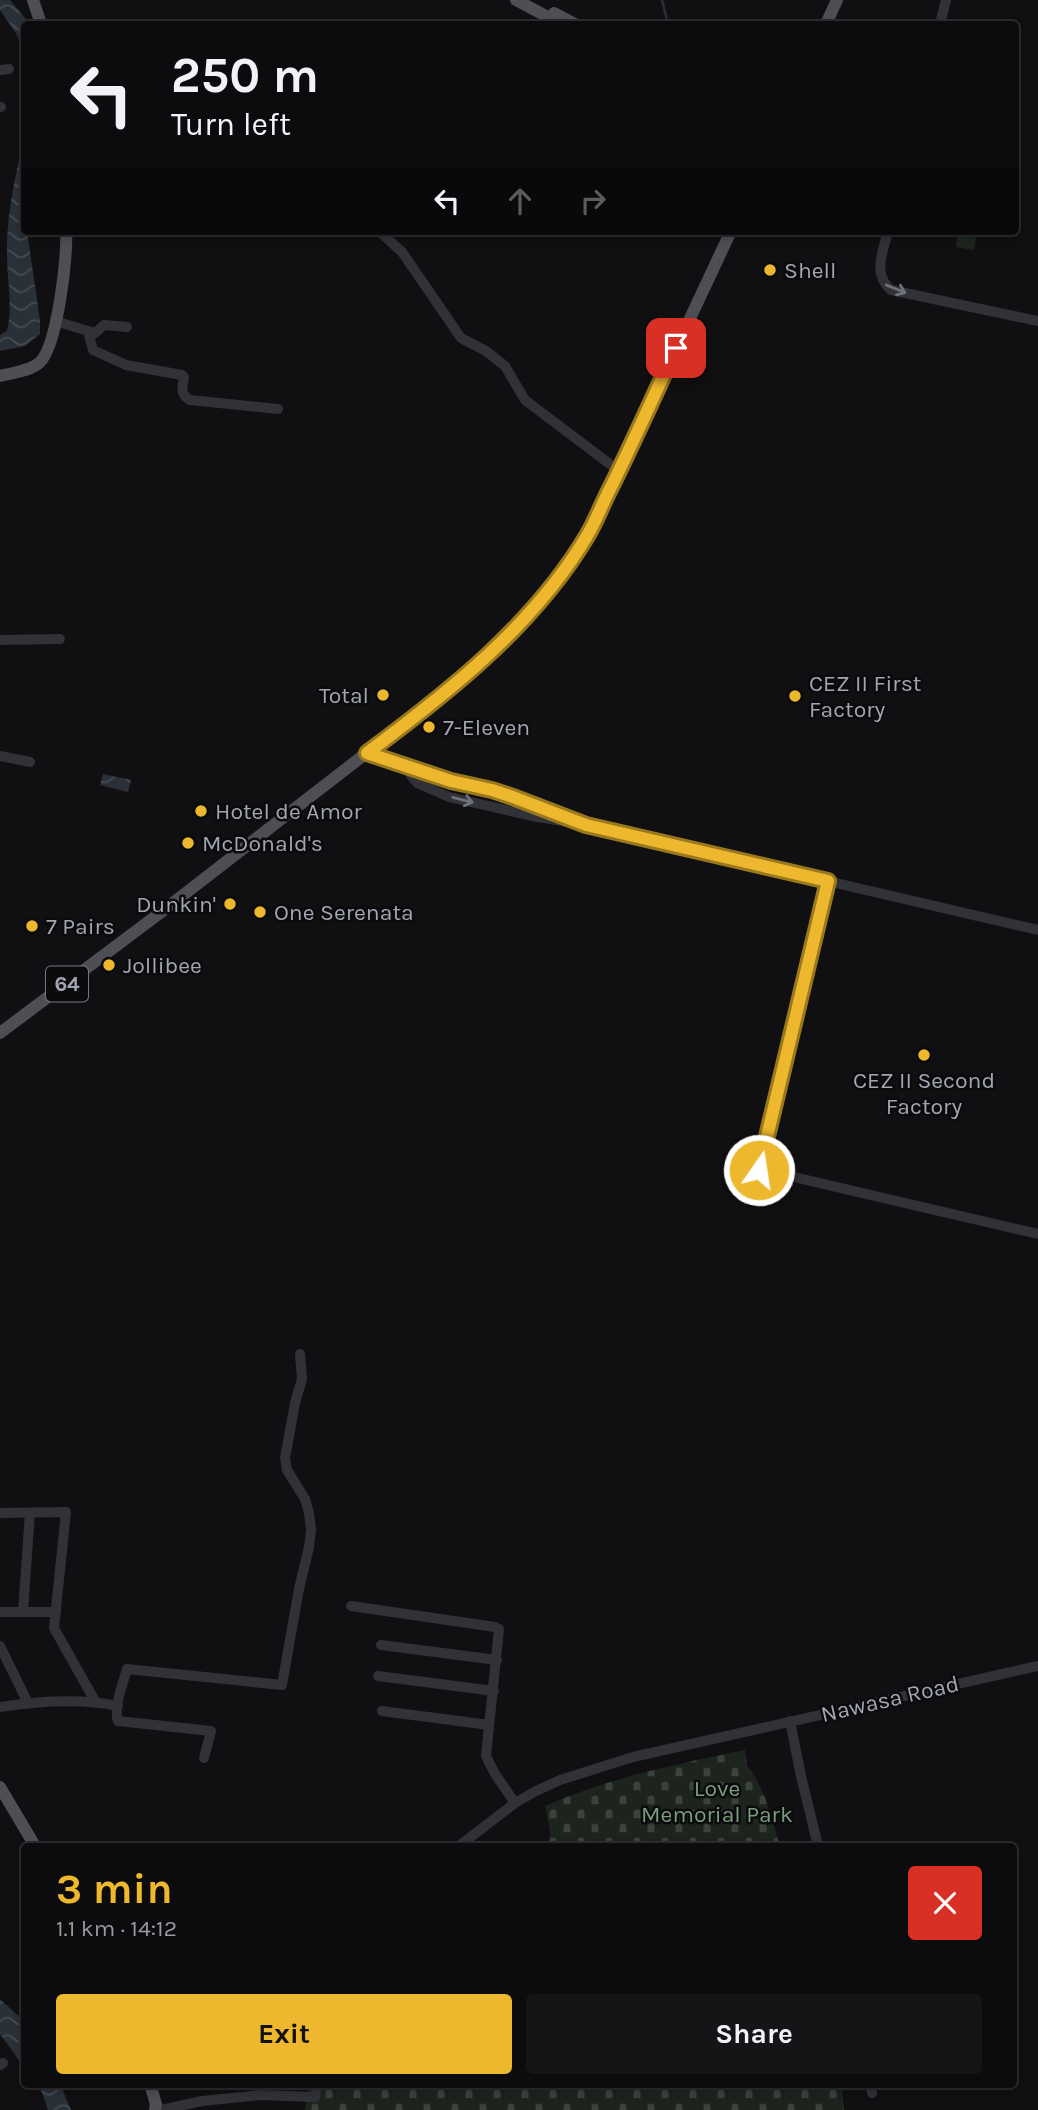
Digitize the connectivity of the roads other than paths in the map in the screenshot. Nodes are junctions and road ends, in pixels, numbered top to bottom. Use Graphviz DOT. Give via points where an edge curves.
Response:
graph roads {
  1 [pos="33,0"];
  2 [pos="516,0"];
  3 [pos="531,0"];
  4 [pos="837,0"];
  5 [pos="946,0"];
  6 [pos="40,21"];
  7 [pos="555,21"];
  8 [pos="570,21"];
  9 [pos="826,21"];
  10 [pos="941,21"];
  11 [pos="66,235"];
  12 [pos="383,235"];
  13 [pos="729,235"];
  14 [pos="887,235"];
  15 [pos="55,321"];
  16 [pos="1038,321"];
  17 [pos="127,327"];
  18 [pos="88,331"];
  19 [pos="0,376"];
  20 [pos="278,409"];
  21 [pos="619,471"];
  22 [pos="60,639"];
  23 [pos="0,640"];
  24 [pos="367,753"];
  25 [pos="0,756"];
  26 [pos="30,762"];
  27 [pos="402,764"];
  28 [pos="586,825"];
  29 [pos="828,881"];
  30 [pos="1038,930"];
  31 [pos="0,1035"];
  32 [pos="1038,1234"];
  33 [pos="300,1354"];
  34 [pos="0,1513"];
  35 [pos="30,1513"];
  36 [pos="351,1606"];
  37 [pos="23,1611"];
  38 [pos="0,1612"];
  39 [pos="55,1612"];
  40 [pos="381,1644"];
  41 [pos="0,1646"];
  42 [pos="497,1660"];
  43 [pos="1038,1666"];
  44 [pos="378,1676"];
  45 [pos="494,1691"];
  46 [pos="94,1701"];
  47 [pos="28,1703"];
  48 [pos="118,1706"];
  49 [pos="0,1707"];
  50 [pos="382,1711"];
  51 [pos="790,1721"];
  52 [pos="489,1725"];
  53 [pos="204,1758"];
  54 [pos="0,1787"];
  55 [pos="515,1803"];
  56 [pos="33,1843"];
  57 [pos="463,1843"];
  58 [pos="817,1843"];
  59 [pos="151,2088"];
  60 [pos="316,2088"];
  61 [pos="155,2110"];
  62 [pos="161,2110"];
  1 -- 6 [label="main road"];
  2 -- 7 [label="main road"];
  3 -- 8 [label="main road"];
  4 -- 9 [label="main road"];
  5 -- 10 [label="street"];
  11 -- 15 [label="main road"];
  12 -- 21 [label="street" via="402,252 461,338 505,366 525,400"];
  13 -- 21 [label="main road, 64"];
  14 -- 16 [label="street, one-way" via="879,268 891,290"];
  15 -- 18 [label="street"];
  15 -- 19 [label="main road" via="50,346 40,363"];
  17 -- 18 [label="street" via="104,325 95,333"];
  18 -- 20 [label="street" via="93,350 114,360 182,375 182,391 190,400"];
  21 -- 24 [label="main road, 64" via="589,534 543,598 471,669"];
  22 -- 23 [label="street"];
  24 -- 27 [label="street"];
  24 -- 31 [label="main road, 64"];
  25 -- 26 [label="street"];
  27 -- 28 [label="street" via="492,790"];
  27 -- 28 [label="street, one-way" via="417,783 449,797"];
  28 -- 29 [label="street"];
  29 -- 30 [label="street"];
  29 -- 32 [label="street" via="759,1170"];
  33 -- 48 [label="street" via="302,1379 285,1458 286,1471 305,1499 311,1530 282,1685 127,1669"];
  34 -- 35 [label="street"];
  35 -- 37 [label="street"];
  35 -- 39 [label="street" via="66,1512"];
  36 -- 42 [label="street" via="495,1627 499,1629"];
  37 -- 38 [label="street"];
  37 -- 39 [label="street"];
  39 -- 46 [label="street" via="54,1628"];
  40 -- 42 [label="street"];
  41 -- 47 [label="street"];
  42 -- 45 [label="street"];
  43 -- 51 [label="street, Nawasa Road"];
  44 -- 45 [label="street"];
  45 -- 52 [label="street"];
  46 -- 47 [label="street"];
  46 -- 48 [label="street"];
  47 -- 49 [label="street"];
  48 -- 53 [label="street" via="120,1722 211,1731"];
  50 -- 52 [label="street"];
  51 -- 55 [label="street, Nawasa Road" via="633,1757 560,1780"];
  51 -- 58 [label="street"];
  52 -- 55 [label="street" via="487,1760"];
  54 -- 56 [label="main road"];
  55 -- 57 [label="street"];
  59 -- 61 [label="main road"];
  60 -- 62 [label="street" via="315,2097 260,2095"];
}
